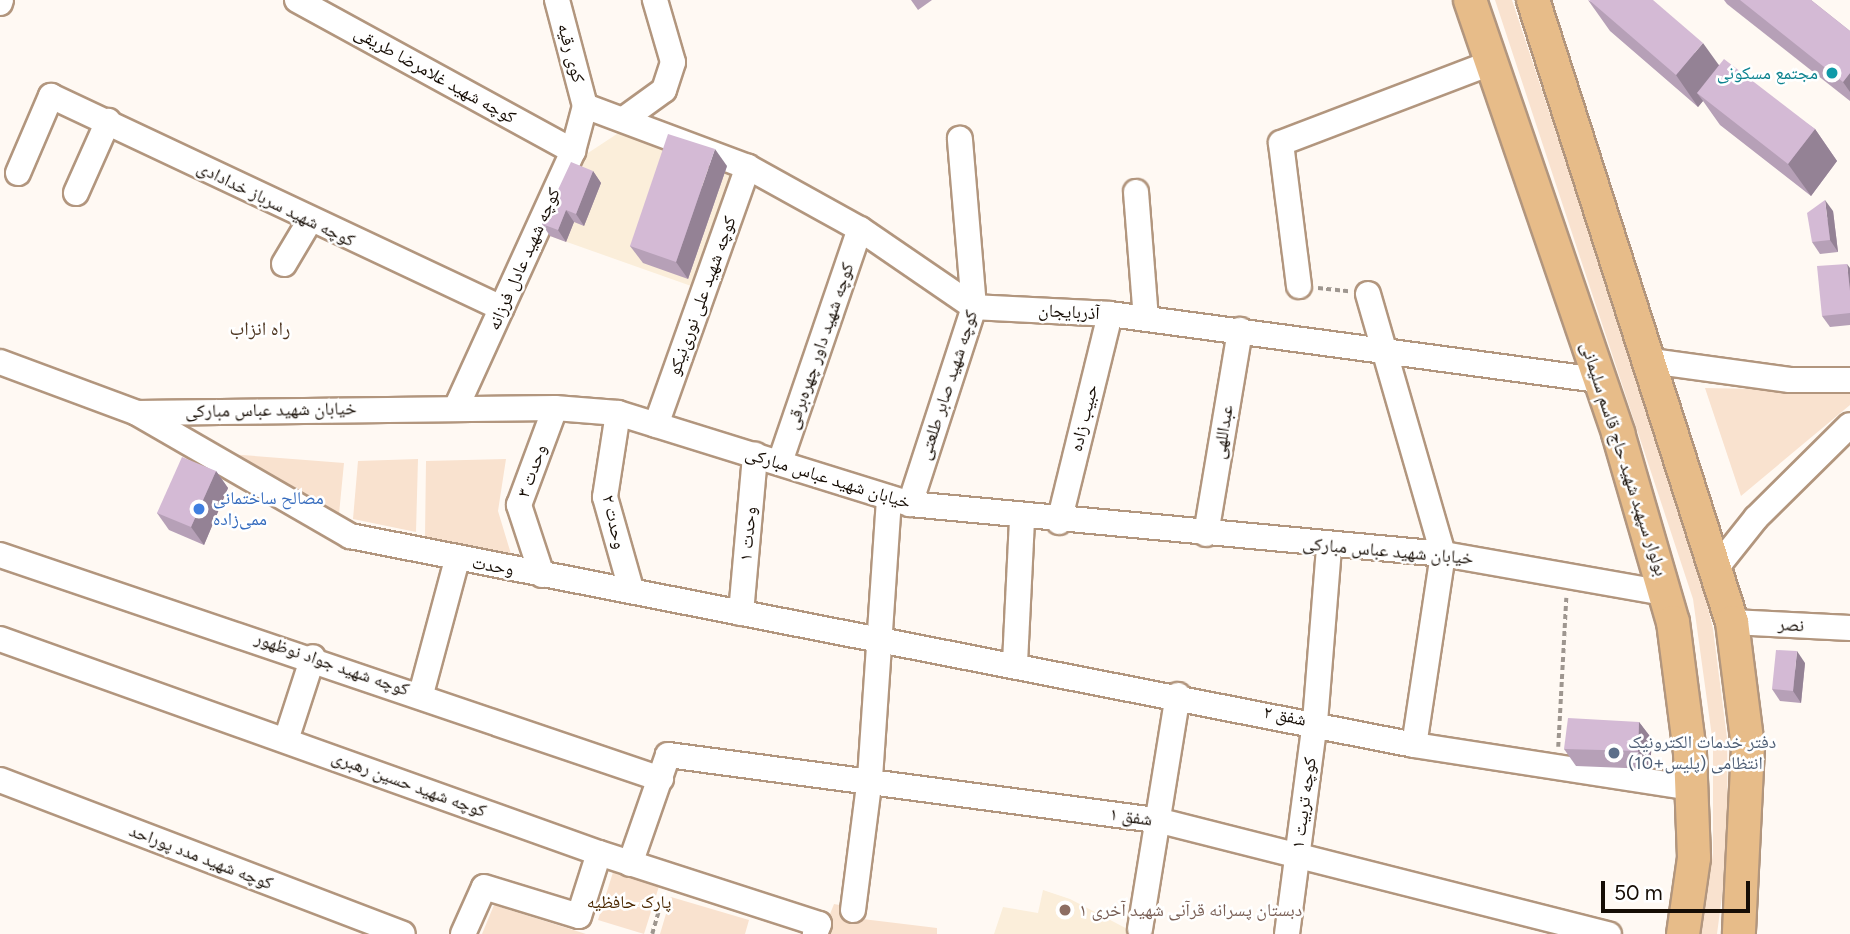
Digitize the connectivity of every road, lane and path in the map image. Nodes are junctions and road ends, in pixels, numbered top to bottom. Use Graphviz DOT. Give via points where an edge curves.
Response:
graph roads {
  1 [pos="297,0"];
  2 [pos="655,0"];
  3 [pos="1470,0"];
  4 [pos="1533,0"];
  5 [pos="552,4"];
  6 [pos="1491,63"];
  7 [pos="585,106"];
  8 [pos="624,119"];
  9 [pos="108,121"];
  10 [pos="960,139"];
  11 [pos="573,151"];
  12 [pos="748,167"];
  13 [pos="18,173"];
  14 [pos="1136,192"];
  15 [pos="76,193"];
  16 [pos="309,222"];
  17 [pos="860,229"];
  18 [pos="284,264"];
  19 [pos="1299,286"];
  20 [pos="1368,294"];
  21 [pos="974,307"];
  22 [pos="502,308"];
  23 [pos="1110,314"];
  24 [pos="1146,319"];
  25 [pos="1240,330"];
  26 [pos="1389,354"];
  27 [pos="1651,361"];
  28 [pos="0,362"];
  29 [pos="1600,380"];
  30 [pos="1850,380"];
  31 [pos="456,408"];
  32 [pos="555,408"];
  33 [pos="137,413"];
  34 [pos="618,413"];
  35 [pos="656,425"];
  36 [pos="1850,425"];
  37 [pos="755,455"];
  38 [pos="780,462"];
  39 [pos="899,501"];
  40 [pos="1022,519"];
  41 [pos="1059,522"];
  42 [pos="1206,534"];
  43 [pos="1329,547"];
  44 [pos="1443,554"];
  45 [pos="0,555"];
  46 [pos="457,559"];
  47 [pos="1717,567"];
  48 [pos="1567,571"];
  49 [pos="541,575"];
  50 [pos="631,589"];
  51 [pos="1665,593"];
  52 [pos="741,613"];
  53 [pos="1732,622"];
  54 [pos="1850,628"];
  55 [pos="0,639"];
  56 [pos="879,641"];
  57 [pos="313,657"];
  58 [pos="1015,663"];
  59 [pos="421,694"];
  60 [pos="1178,695"];
  61 [pos="1315,722"];
  62 [pos="286,740"];
  63 [pos="1414,745"];
  64 [pos="1557,768"];
  65 [pos="870,778"];
  66 [pos="661,779"];
  67 [pos="0,780"];
  68 [pos="1691,788"];
  69 [pos="1161,821"];
  70 [pos="1297,852"];
  71 [pos="599,853"];
  72 [pos="630,864"];
  73 [pos="669,876"];
  74 [pos="853,910"];
  75 [pos="817,929"];
  76 [pos="1140,929"];
  77 [pos="403,934"];
  78 [pos="463,934"];
  79 [pos="652,934"];
  80 [pos="1287,934"];
  81 [pos="1609,934"];
  82 [pos="1683,934"];
  83 [pos="1739,934"];
  1 -- 11 [label="street, کوچه شهید غلامرضا طریقی"];
  2 -- 8 [label="street" via="673,62 664,90"];
  3 -- 6 [label="main road, بولوار سپهبد شهید حاج قاسم سلیمانی"];
  4 -- 27 [label="main road"];
  5 -- 7 [label="street, کوی رقیه"];
  6 -- 19 [label="street" via="1281,143"];
  6 -- 29 [label="main road, بولوار سپهبد شهید حاج قاسم سلیمانی"];
  7 -- 8 [label="street"];
  7 -- 11 [label="street, کوچه شهید عادل فرزانه"];
  8 -- 12 [label="street"];
  9 -- 13 [label="street, کوچه شهید سرباز خدادادی" via="51,96"];
  9 -- 15 [label="street"];
  9 -- 16 [label="street, کوچه شهید سرباز خدادادی"];
  10 -- 21 [label="street, کوچه شهید صابر طلعتی"];
  11 -- 22 [label="street, کوچه شهید عادل فرزانه"];
  12 -- 17 [label="street"];
  12 -- 35 [label="street, کوچه شهید علی نوری‌نیکو"];
  14 -- 24 [label="street"];
  16 -- 18 [label="street"];
  16 -- 22 [label="street, کوچه شهید سرباز خدادادی"];
  17 -- 21 [label="street"];
  17 -- 38 [label="street, کوچه شهید داور چهره‌برقی"];
  19 -- 20 [label="path"];
  20 -- 26 [label="street"];
  21 -- 23 [label="street, آذربایجان"];
  21 -- 39 [label="street, کوچه شهید صابر طلعتی"];
  22 -- 31 [label="street, کوچه شهید عادل فرزانه"];
  23 -- 24 [label="street, آذربایجان"];
  23 -- 41 [label="street, حبیب زاده"];
  24 -- 25 [label="street, آذربایجان"];
  25 -- 26 [label="street, آذربایجان"];
  25 -- 42 [label="street, عبداللهی"];
  26 -- 29 [label="street, آذربایجان"];
  26 -- 44 [label="street"];
  27 -- 30 [label="street" via="1779,379"];
  27 -- 47 [label="main road"];
  28 -- 33 [label="street, خیابان شهید عباس مبارکی"];
  29 -- 51 [label="main road, بولوار سپهبد شهید حاج قاسم سلیمانی"];
  31 -- 32 [label="street, خیابان شهید عباس مبارکی"];
  31 -- 33 [label="street, خیابان شهید عباس مبارکی"];
  32 -- 34 [label="street, خیابان شهید عباس مبارکی"];
  32 -- 49 [label="street, وحدت ۳" via="519,505"];
  33 -- 46 [label="street, وحدت" via="350,536"];
  34 -- 35 [label="street, خیابان شهید عباس مبارکی"];
  34 -- 50 [label="street, وحدت ۲" via="605,497"];
  35 -- 37 [label="street, خیابان شهید عباس مبارکی"];
  36 -- 47 [label="street" via="1756,518"];
  37 -- 38 [label="street, خیابان شهید عباس مبارکی"];
  37 -- 52 [label="street, وحدت ۱"];
  38 -- 39 [label="street, خیابان شهید عباس مبارکی"];
  39 -- 40 [label="street, خیابان شهید عباس مبارکی"];
  39 -- 56 [label="street"];
  40 -- 41 [label="street, خیابان شهید عباس مبارکی"];
  40 -- 58 [label="street"];
  41 -- 42 [label="street, خیابان شهید عباس مبارکی"];
  42 -- 43 [label="street, خیابان شهید عباس مبارکی"];
  43 -- 44 [label="street, خیابان شهید عباس مبارکی"];
  43 -- 61 [label="street, کوچه تربیت ۱"];
  44 -- 48 [label="street, خیابان شهید عباس مبارکی"];
  44 -- 63 [label="street"];
  45 -- 57 [label="street, کوچه شهید جواد نوظهور"];
  46 -- 49 [label="street, وحدت"];
  46 -- 59 [label="street"];
  47 -- 53 [label="main road"];
  48 -- 51 [label="street, خیابان شهید عباس مبارکی"];
  48 -- 64 [label="path"];
  49 -- 50 [label="street, وحدت"];
  50 -- 52 [label="street, وحدت"];
  51 -- 68 [label="main road, بولوار سپهبد شهید حاج قاسم سلیمانی"];
  52 -- 56 [label="street, وحدت"];
  53 -- 54 [label="street, نصر"];
  53 -- 83 [label="main road" via="1748,747"];
  55 -- 62 [label="street, کوچه شهید حسین رهبری"];
  56 -- 58 [label="street, شفق ۲"];
  56 -- 65 [label="street"];
  57 -- 59 [label="street, کوچه شهید جواد نوظهور"];
  57 -- 62 [label="street"];
  58 -- 60 [label="street, شفق ۲"];
  59 -- 66 [label="street, کوچه شهید جواد نوظهور"];
  60 -- 61 [label="street, شفق ۲"];
  60 -- 69 [label="street"];
  61 -- 63 [label="street, شفق ۲"];
  61 -- 70 [label="street, کوچه تربیت ۱"];
  62 -- 71 [label="street, کوچه شهید حسین رهبری"];
  63 -- 64 [label="street, شفق ۲"];
  64 -- 68 [label="street, شفق ۲"];
  65 -- 66 [label="street, شفق ۱" via="668,755"];
  65 -- 69 [label="street, شفق ۱"];
  65 -- 74 [label="street"];
  66 -- 72 [label="street"];
  67 -- 77 [label="street, کوچه شهید مدد پوراحد"];
  68 -- 82 [label="main road, بولوار سپهبد شهید حاج قاسم سلیمانی" via="1694,858"];
  69 -- 70 [label="street, شفق ۱"];
  69 -- 76 [label="street"];
  70 -- 80 [label="street, کوچه تربیت ۱"];
  70 -- 81 [label="street, شفق ۱"];
  71 -- 72 [label="street, کوچه شهید حسین رهبری"];
  71 -- 78 [label="street" via="579,916 484,887"];
  72 -- 73 [label="street, کوچه شهید حسین رهبری"];
  73 -- 75 [label="street, کوچه شهید حسین رهبری"];
  73 -- 79 [label="path"];
}
